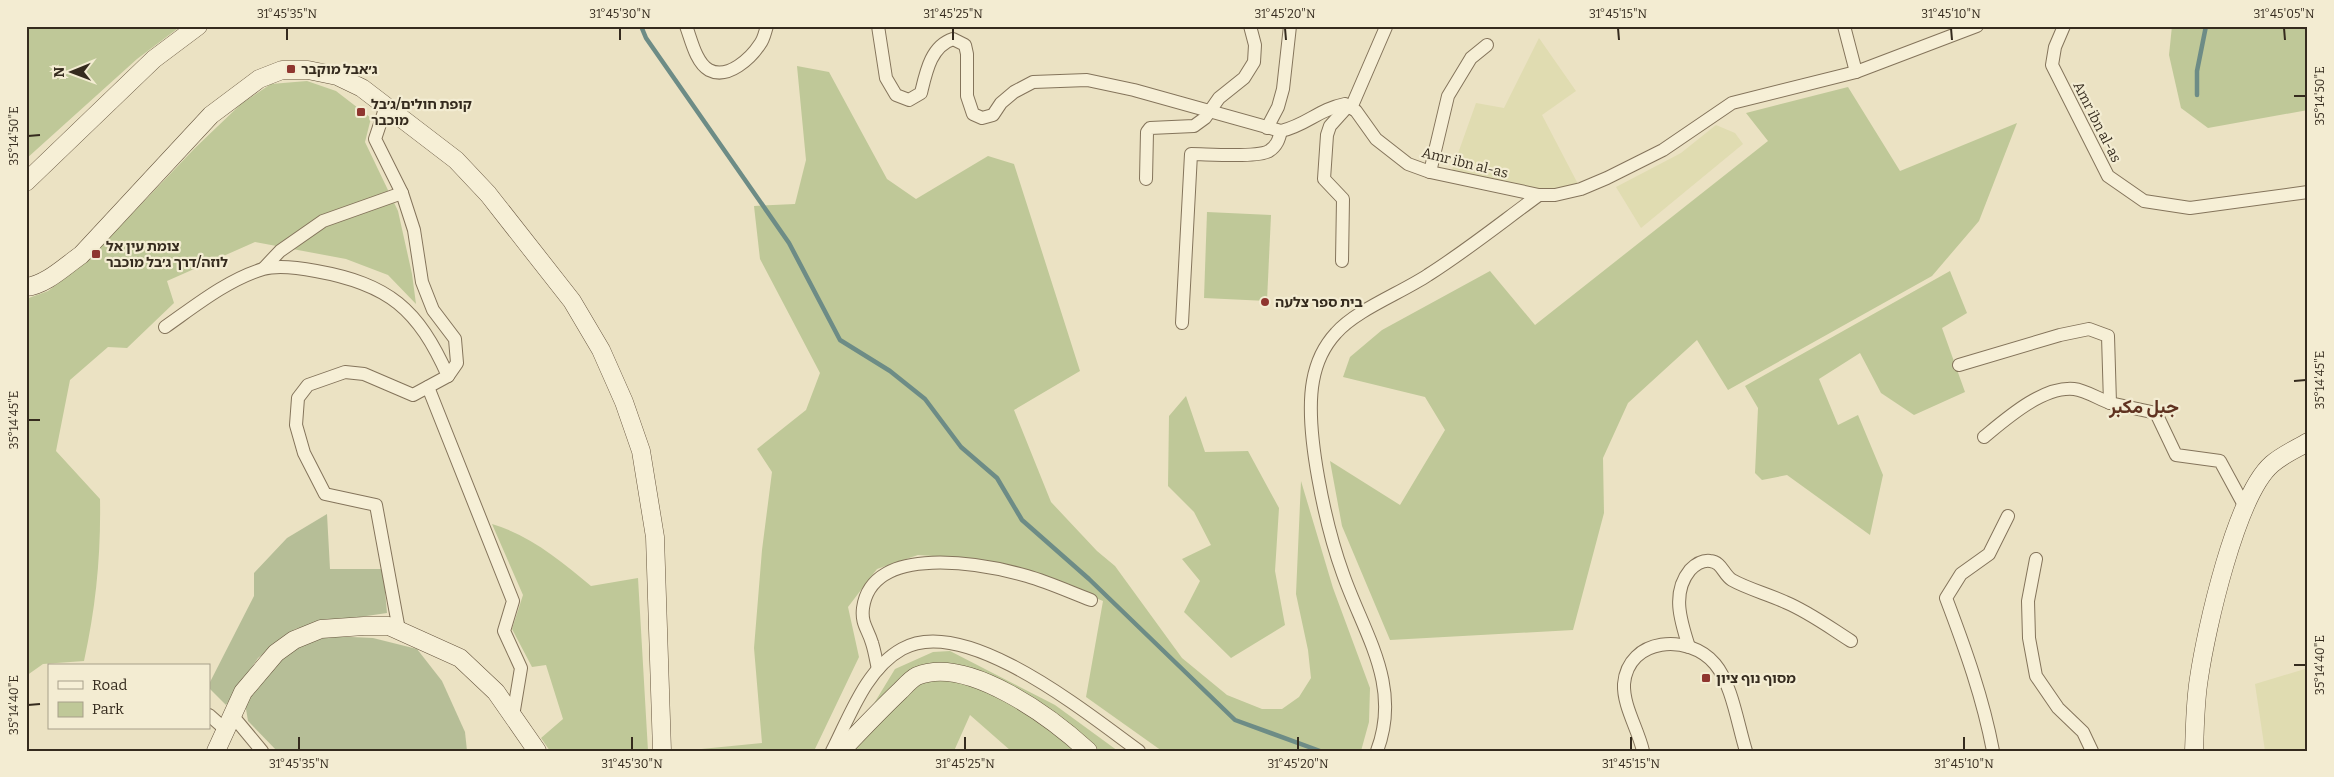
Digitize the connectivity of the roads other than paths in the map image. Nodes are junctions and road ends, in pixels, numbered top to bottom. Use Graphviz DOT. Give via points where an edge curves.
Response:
graph roads {
  1 [pos="198,26"];
  2 [pos="686,26"];
  3 [pos="767,26"];
  4 [pos="878,26"];
  5 [pos="1250,26"];
  6 [pos="1290,26"];
  7 [pos="1844,26"];
  8 [pos="1977,26"];
  9 [pos="2064,26"];
  10 [pos="1386,27"];
  11 [pos="1486,45"];
  12 [pos="1856,72"];
  13 [pos="386,106"];
  14 [pos="1350,107"];
  15 [pos="1208,112"];
  16 [pos="1267,128"];
  17 [pos="1281,131"];
  18 [pos="1430,172"];
  19 [pos="1146,179"];
  20 [pos="26,182"];
  21 [pos="2308,192"];
  22 [pos="402,193"];
  23 [pos="1538,195"];
  24 [pos="1342,261"];
  25 [pos="264,268"];
  26 [pos="26,287"];
  27 [pos="1182,323"];
  28 [pos="165,327"];
  29 [pos="1959,365"];
  30 [pos="448,376"];
  31 [pos="428,387"];
  32 [pos="2110,403"];
  33 [pos="1984,437"];
  34 [pos="2308,442"];
  35 [pos="2245,507"];
  36 [pos="2008,516"];
  37 [pos="2036,559"];
  38 [pos="1091,600"];
  39 [pos="399,630"];
  40 [pos="1851,641"];
  41 [pos="1689,646"];
  42 [pos="878,669"];
  43 [pos="210,715"];
  44 [pos="513,716"];
  45 [pos="229,722"];
  46 [pos="216,751"];
  47 [pos="262,751"];
  48 [pos="537,751"];
  49 [pos="662,751"];
  50 [pos="832,751"];
  51 [pos="842,751"];
  52 [pos="1088,751"];
  53 [pos="1140,751"];
  54 [pos="1377,751"];
  55 [pos="1643,751"];
  56 [pos="1746,751"];
  57 [pos="1993,751"];
  58 [pos="2092,751"];
  59 [pos="2194,751"];
  1 -- 20 [label="street" via="154,59"];
  2 -- 3 [label="street" via="700,62 709,70 722,72 734,69 752,55"];
  4 -- 15 [label="street" via="886,78 896,96 909,100 921,93 932,55 944,42 953,39 965,45 967,96 973,114 982,118 994,115 1014,92 1033,82 1060,80 1087,80 1134,90"];
  5 -- 15 [label="street" via="1255,45 1254,62 1244,78"];
  6 -- 16 [label="street" via="1283,89"];
  7 -- 12 [label="street"];
  8 -- 12 [label="street, Amr ibn al-as"];
  9 -- 21 [label="street, Amr ibn al-as" via="2052,65 2108,176 2144,201 2190,208"];
  10 -- 14 [label="street"];
  11 -- 18 [label="street" via="1471,58 1448,96"];
  12 -- 23 [label="street, Amr ibn al-as" via="1732,103 1663,150 1607,178 1581,189"];
  13 -- 22 [label="street" via="375,139"];
  13 -- 26 [label="street" via="362,88 337,76 308,70 282,70 259,79 212,115 81,255 58,272"];
  13 -- 49 [label="street" via="456,160 488,194 572,301 601,350 624,402 641,451 655,537"];
  14 -- 17 [label="street" via="1345,104 1324,110 1299,127"];
  14 -- 18 [label="street, Amr ibn al-as" via="1376,139 1393,153 1408,164"];
  14 -- 24 [label="street" via="1330,126 1324,179 1344,199"];
  15 -- 16 [label="street"];
  15 -- 19 [label="street" via="1194,126 1150,128 1147,132"];
  16 -- 17 [label="street"];
  17 -- 27 [label="street" via="1278,143 1269,151 1257,154 1191,154"];
  18 -- 23 [label="street, Amr ibn al-as"];
  22 -- 25 [label="street" via="323,221 280,251"];
  22 -- 30 [label="street" via="432,310 455,339 458,363"];
  23 -- 54 [label="street" via="1428,275 1346,323 1324,349 1317,366 1311,404 1323,499 1334,546 1384,682 1387,709"];
  25 -- 28 [label="street" via="235,280"];
  25 -- 30 [label="street" via="302,269 369,285 417,320"];
  29 -- 32 [label="street" via="2089,329 2108,336"];
  30 -- 31 [label="street"];
  31 -- 39 [label="street" via="413,395 364,374 345,372 308,385 298,398 296,425 304,453 325,494 376,505"];
  31 -- 44 [label="street" via="513,601 504,631 521,668"];
  32 -- 33 [label="street" via="2074,389 2049,392"];
  32 -- 35 [label="street" via="2156,413 2176,455 2220,461"];
  34 -- 35 [label="street" via="2272,464"];
  35 -- 59 [label="street" via="2214,604 2199,678"];
  36 -- 57 [label="street" via="1990,554 1961,574 1946,598 1986,714"];
  37 -- 58 [label="street" via="2028,601 2029,638 2036,676 2058,708 2083,732"];
  38 -- 42 [label="street" via="1028,576 989,568 959,564 905,565 874,583 863,607 864,628"];
  39 -- 44 [label="street" via="460,658 496,692"];
  39 -- 45 [label="street" via="389,626 321,629 294,640 276,653 243,692"];
  40 -- 41 [label="street" via="1814,616 1730,579 1720,565 1711,561 1701,562 1692,568 1679,589 1678,606"];
  41 -- 55 [label="street" via="1658,646 1642,651 1632,659 1626,672 1625,694"];
  41 -- 56 [label="street" via="1710,659 1719,670"];
  42 -- 50 [label="street"];
  42 -- 53 [label="street" via="918,641 939,640 965,646 1046,684"];
  43 -- 45 [label="street"];
  44 -- 48 [label="street"];
  45 -- 46 [label="street"];
  45 -- 47 [label="street"];
  51 -- 52 [label="street" via="915,676 935,671 990,684 1070,734"];
}
